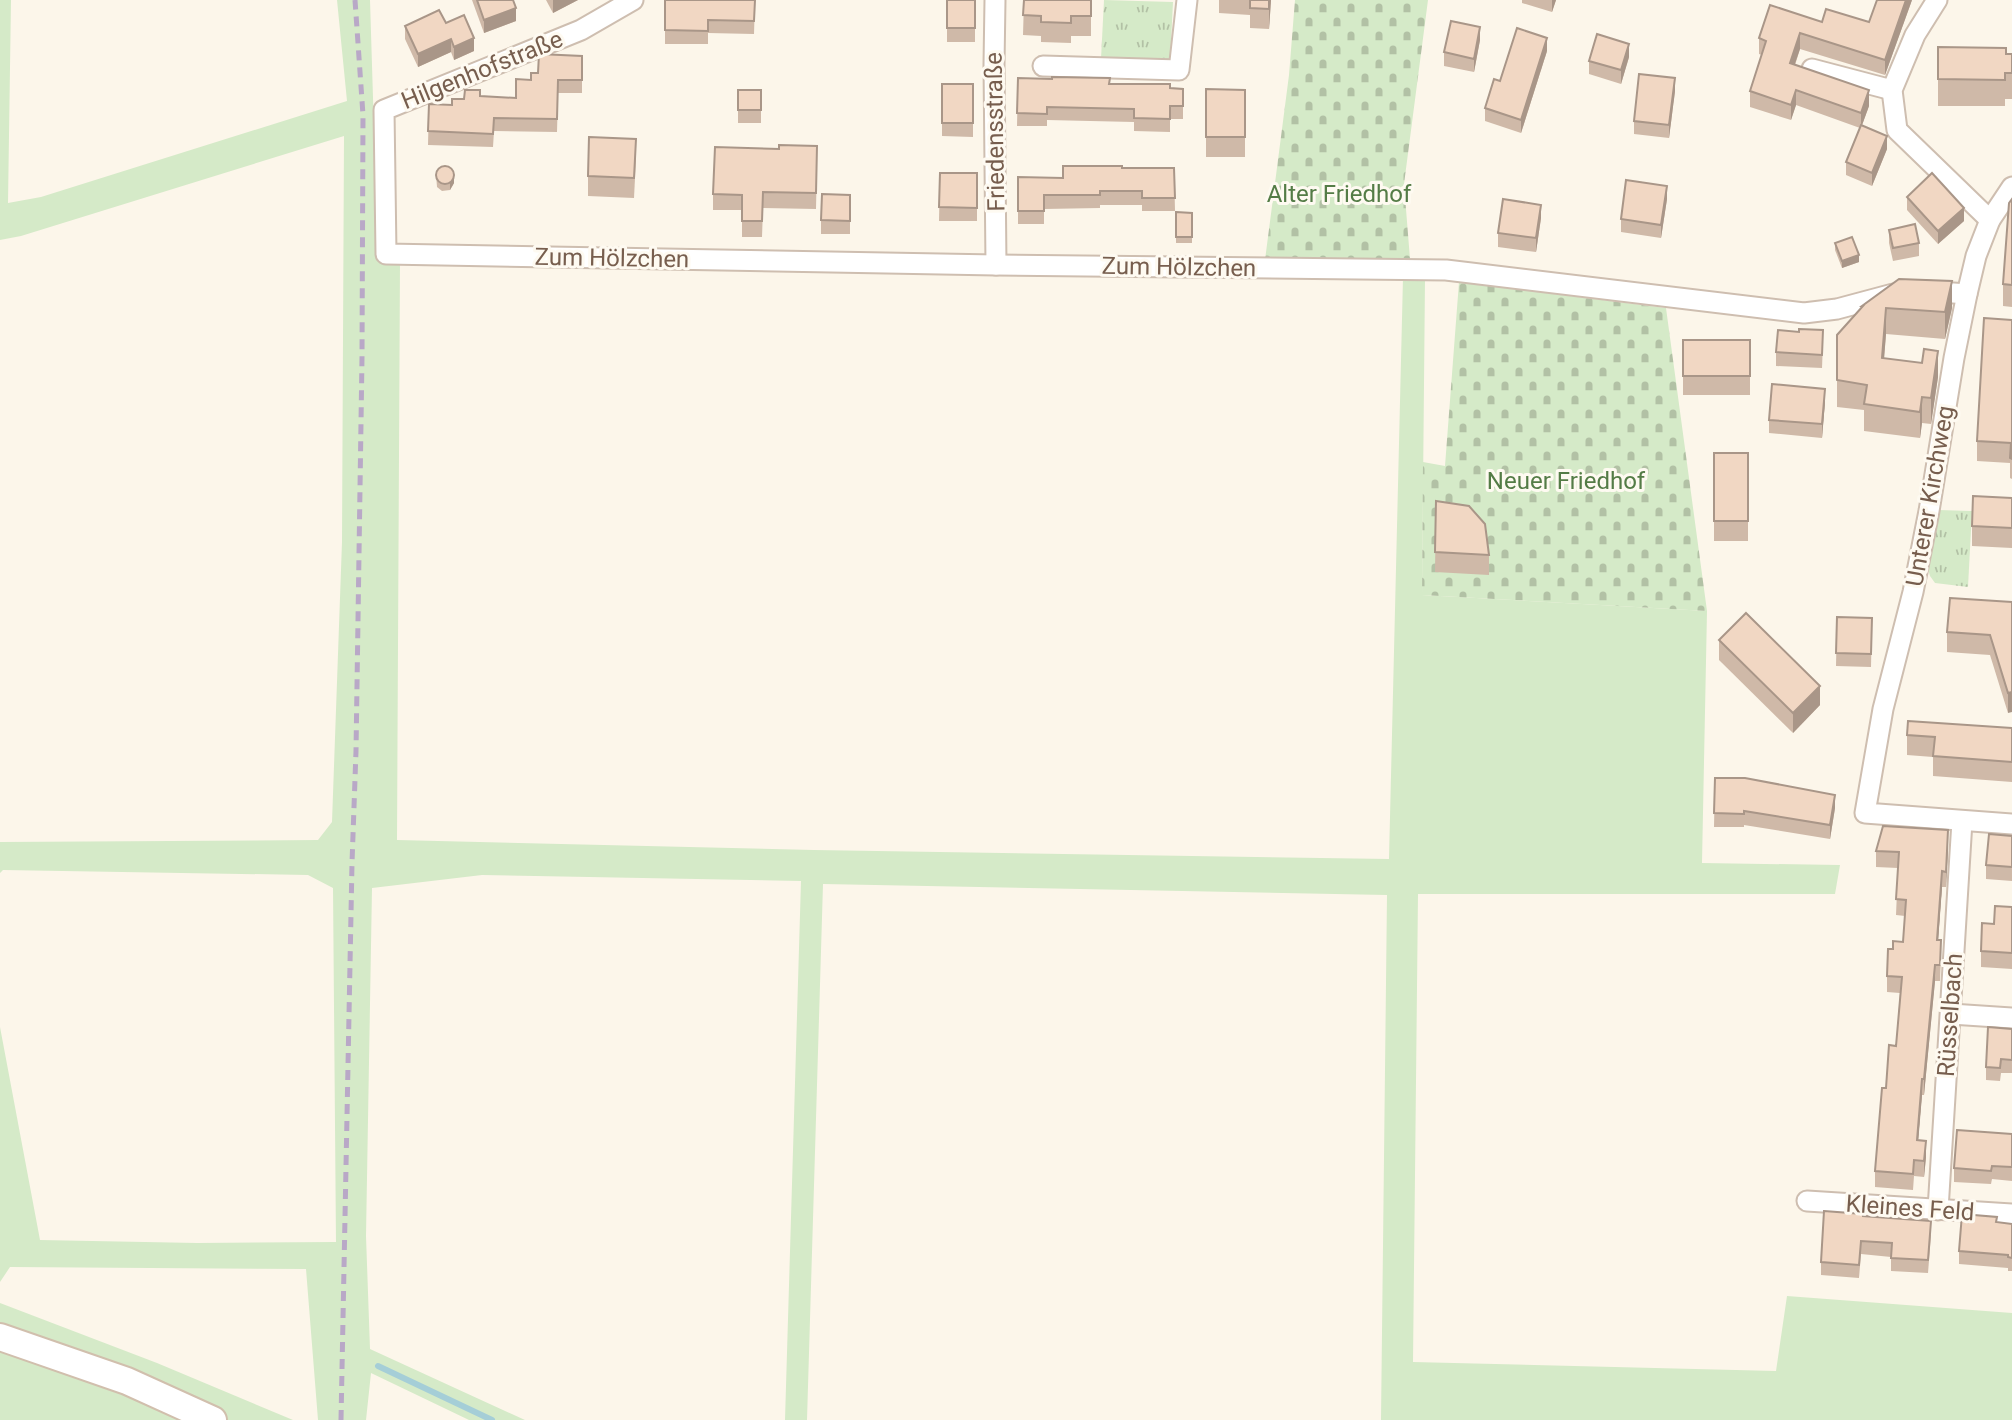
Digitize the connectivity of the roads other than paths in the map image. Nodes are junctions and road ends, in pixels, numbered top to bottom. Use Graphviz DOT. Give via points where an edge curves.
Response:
graph roads {
  1 [pos="633,0"];
  2 [pos="995,0"];
  3 [pos="1187,0"];
  4 [pos="1937,0"];
  5 [pos="1043,66"];
  6 [pos="1812,69"];
  7 [pos="1892,90"];
  8 [pos="2012,187"];
  9 [pos="1990,220"];
  10 [pos="386,254"];
  11 [pos="996,265"];
  12 [pos="1967,294"];
  13 [pos="1962,821"];
  14 [pos="2012,824"];
  15 [pos="1951,1014"];
  16 [pos="2012,1018"];
  17 [pos="1807,1201"];
  18 [pos="1938,1210"];
  19 [pos="2012,1214"];
  20 [pos="0,1337"];
  21 [pos="213,1420"];
  1 -- 10 [label="street, Hilgenhofstraße" via="570,35 384,110"];
  2 -- 11 [label="street, Friedensstraße"];
  3 -- 5 [label="street" via="1179,70"];
  4 -- 7 [label="street" via="1915,35"];
  6 -- 7 [label="street"];
  7 -- 9 [label="street" via="1897,130"];
  8 -- 9 [label="street, Unterer Kirchweg"];
  9 -- 12 [label="street, Unterer Kirchweg"];
  10 -- 11 [label="street, Zum Hölzchen"];
  11 -- 12 [label="street, Zum Hölzchen" via="1447,270 1804,313 1914,290"];
  12 -- 13 [label="street, Unterer Kirchweg" via="1929,511 1883,709 1865,813"];
  13 -- 14 [label="street"];
  13 -- 15 [label="street, Rüsselbach"];
  15 -- 16 [label="street"];
  15 -- 18 [label="street, Rüsselbach"];
  17 -- 18 [label="street, Kleines Feld"];
  18 -- 19 [label="street, Kleines Feld"];
  20 -- 21 [label="main road" via="127,1381"];
}
